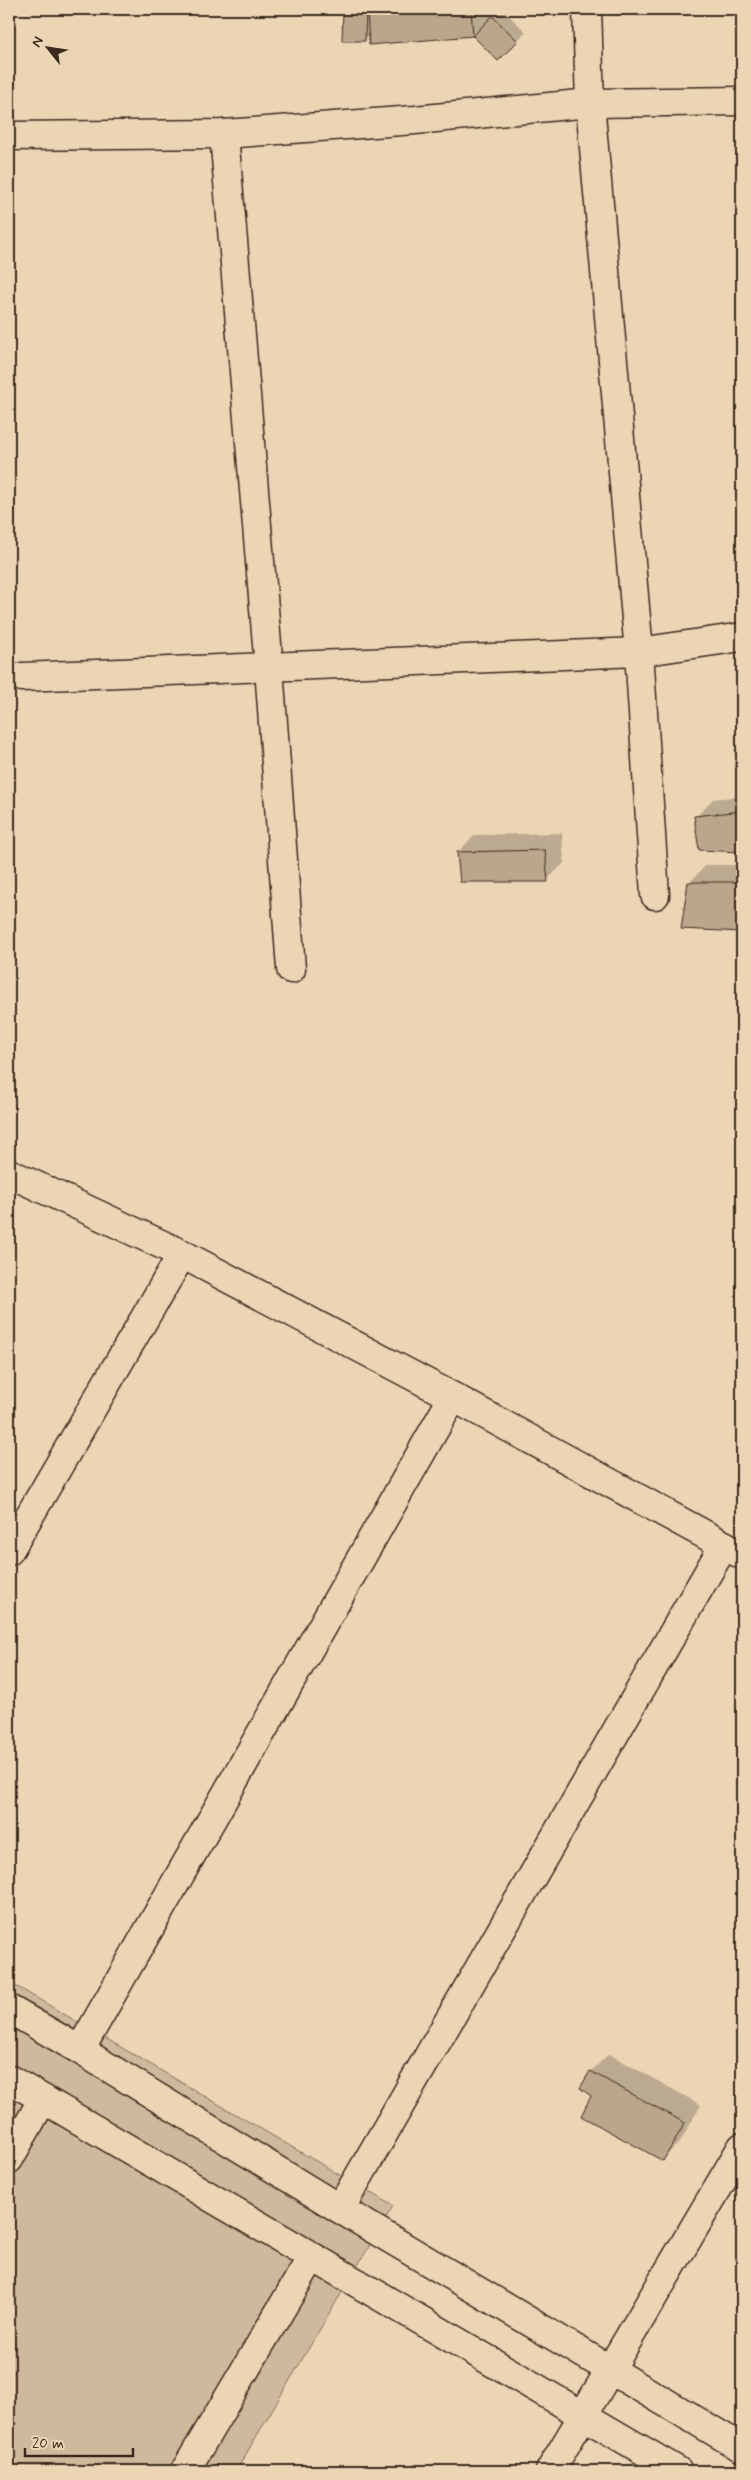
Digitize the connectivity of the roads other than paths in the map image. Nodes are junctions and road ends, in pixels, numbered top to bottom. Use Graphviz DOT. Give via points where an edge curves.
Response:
graph roads {
  1 [pos="587,9"];
  2 [pos="742,101"];
  3 [pos="590,103"];
  4 [pos="224,134"];
  5 [pos="9,136"];
  6 [pos="742,637"];
  7 [pos="639,652"];
  8 [pos="269,668"];
  9 [pos="22,677"];
  10 [pos="655,895"];
  11 [pos="292,969"];
  12 [pos="9,1173"];
  13 [pos="182,1254"];
  14 [pos="453,1397"];
  15 [pos="733,1550"];
  16 [pos="9,1551"];
  17 [pos="9,2009"];
  18 [pos="80,2050"];
  19 [pos="9,2079"];
  20 [pos="44,2099"];
  21 [pos="742,2147"];
  22 [pos="9,2159"];
  23 [pos="340,2209"];
  24 [pos="312,2257"];
  25 [pos="610,2369"];
  26 [pos="584,2416"];
  27 [pos="742,2448"];
  28 [pos="185,2471"];
  29 [pos="550,2471"];
  30 [pos="678,2471"];
  1 -- 3 [label="street"];
  2 -- 3 [label="street"];
  3 -- 4 [label="street"];
  3 -- 7 [label="street"];
  4 -- 5 [label="street"];
  4 -- 8 [label="street"];
  6 -- 7 [label="street"];
  7 -- 8 [label="street"];
  7 -- 10 [label="street"];
  8 -- 9 [label="street"];
  8 -- 11 [label="street"];
  12 -- 13 [label="street"];
  13 -- 14 [label="street"];
  13 -- 16 [label="street"];
  14 -- 15 [label="street"];
  14 -- 18 [label="street"];
  15 -- 23 [label="street"];
  17 -- 18 [label="street"];
  18 -- 23 [label="street"];
  19 -- 20 [label="street"];
  20 -- 22 [label="street"];
  20 -- 24 [label="street"];
  21 -- 25 [label="street"];
  23 -- 25 [label="street"];
  24 -- 26 [label="street"];
  24 -- 28 [label="street"];
  25 -- 26 [label="street"];
  25 -- 27 [label="street"];
  26 -- 29 [label="street"];
  26 -- 30 [label="street"];
}
